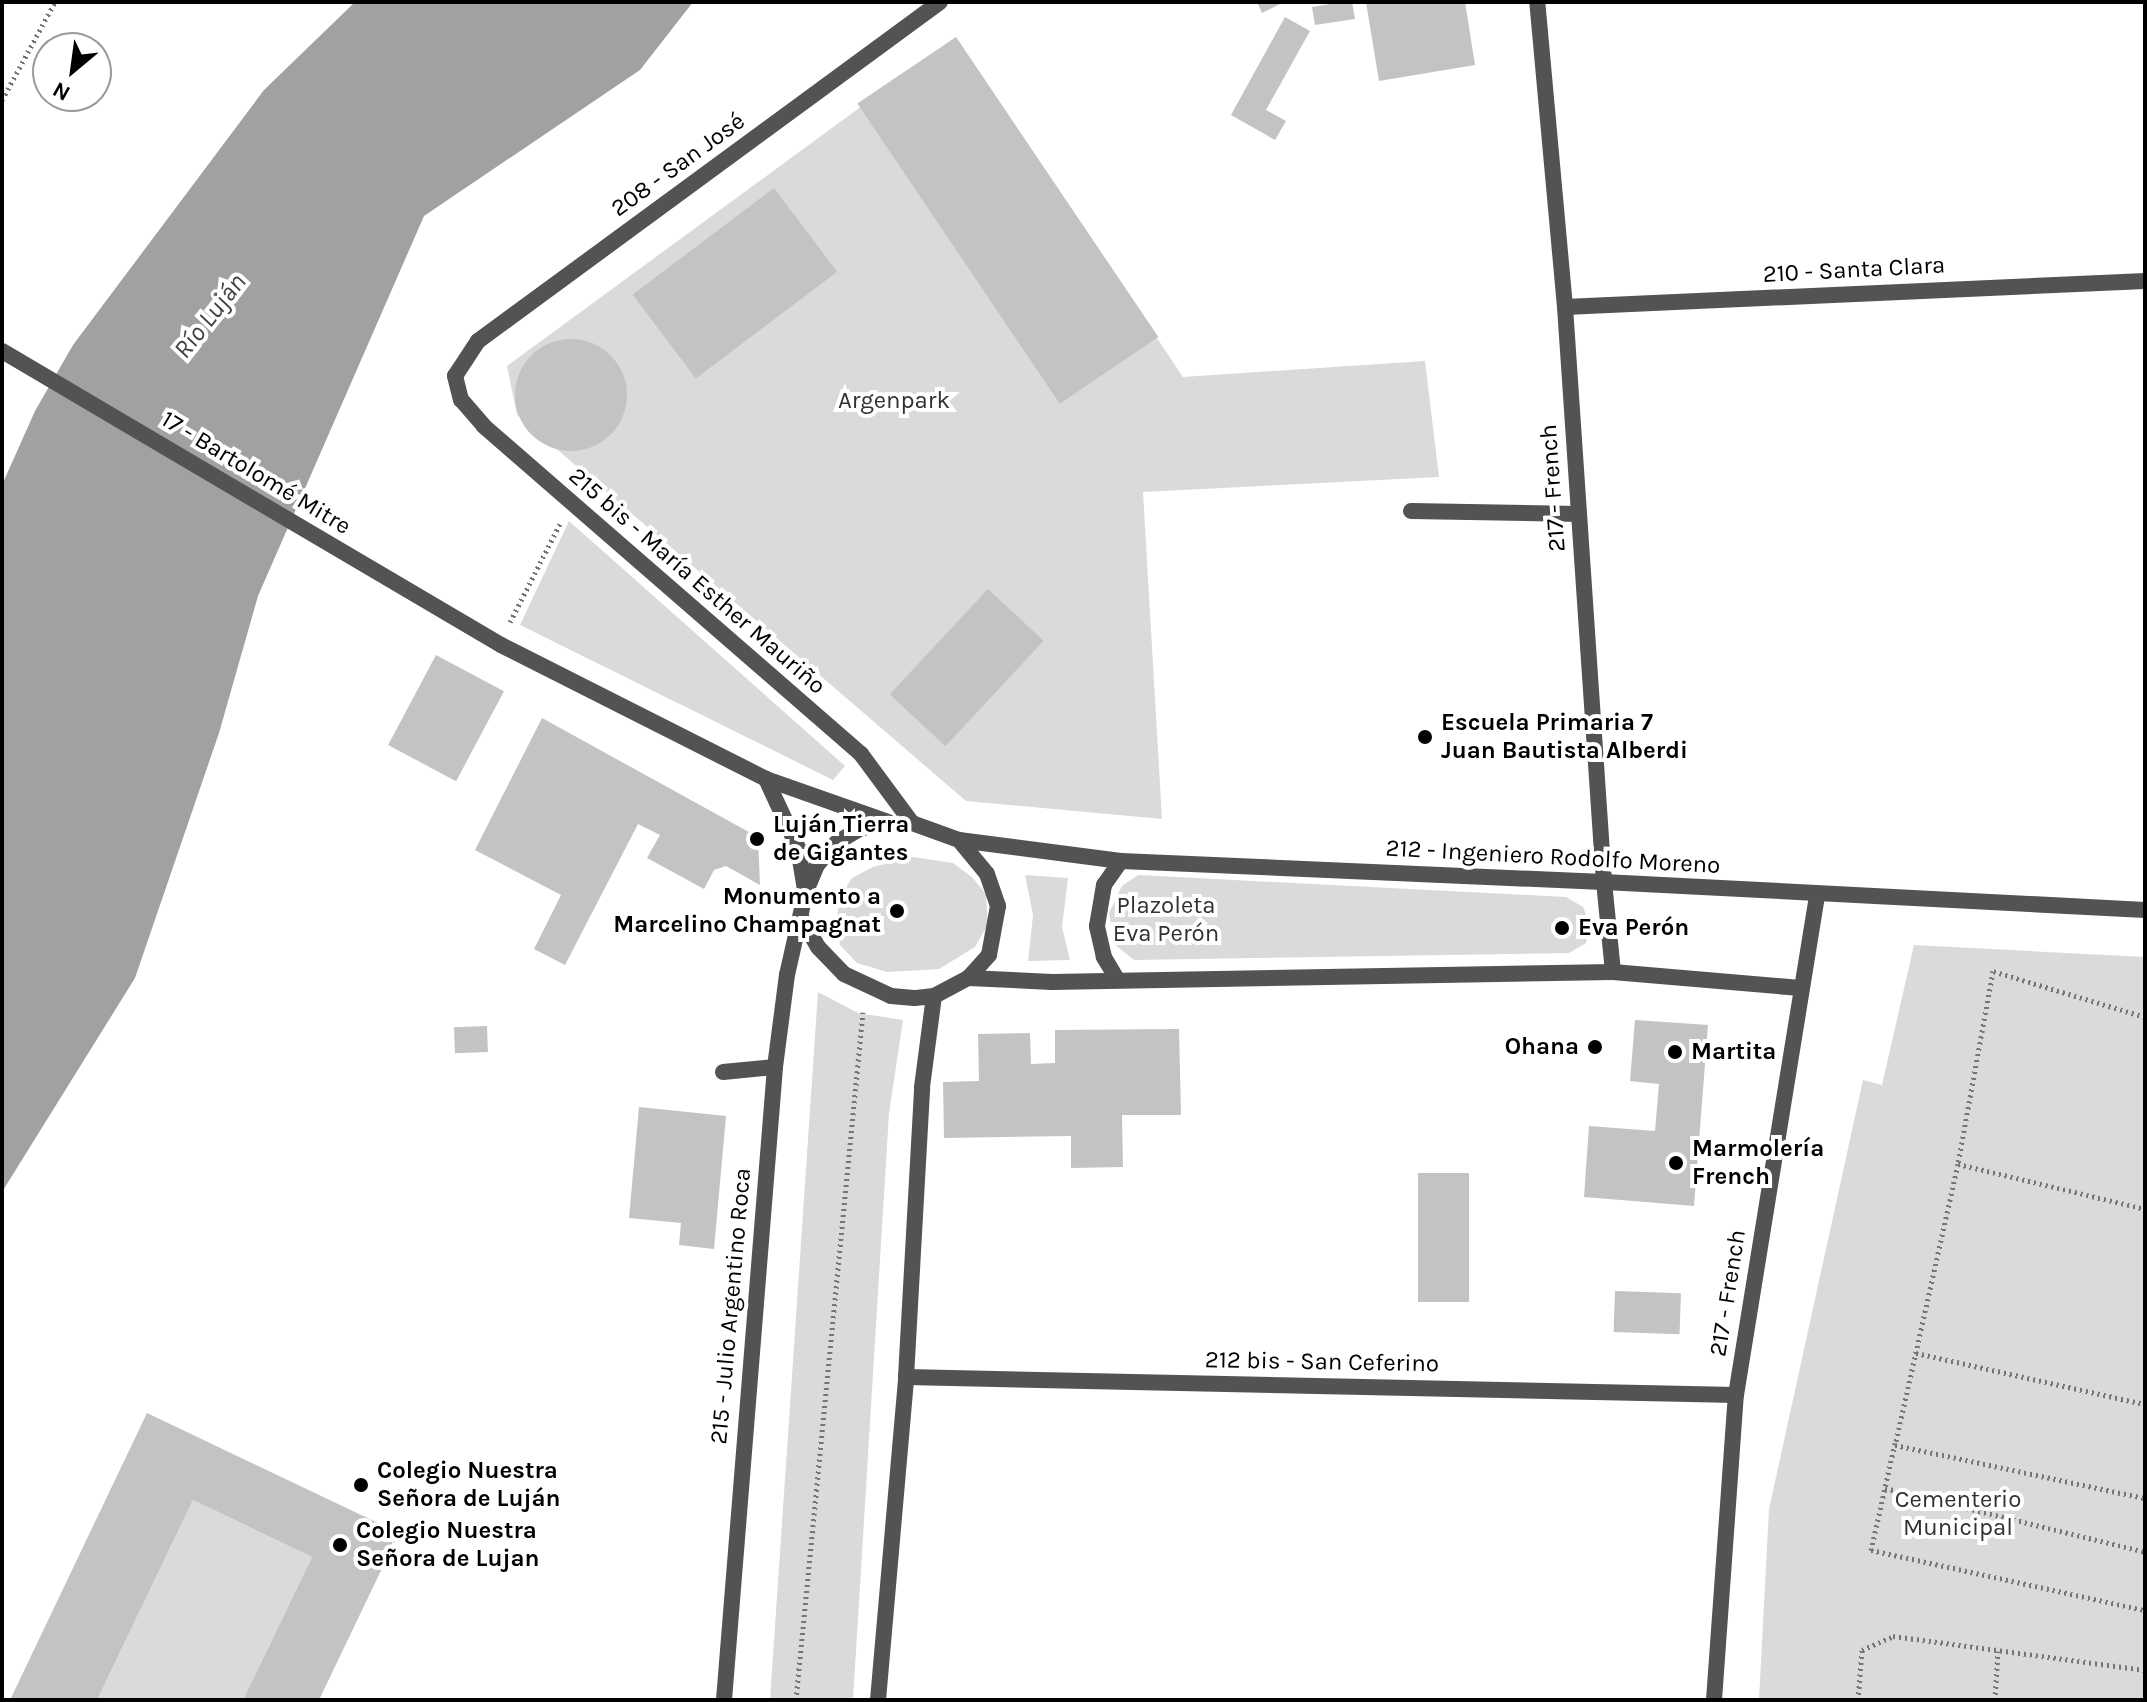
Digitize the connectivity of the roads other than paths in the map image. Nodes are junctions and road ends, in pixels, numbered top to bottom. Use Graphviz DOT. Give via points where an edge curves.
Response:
graph roads {
  1 [pos="940,2"];
  2 [pos="1537,2"];
  3 [pos="2145,281"];
  4 [pos="1565,307"];
  5 [pos="2,351"];
  6 [pos="455,376"];
  7 [pos="1411,511"];
  8 [pos="1579,514"];
  9 [pos="766,779"];
  10 [pos="888,822"];
  11 [pos="912,823"];
  12 [pos="959,840"];
  13 [pos="1121,861"];
  14 [pos="1604,882"];
  15 [pos="806,891"];
  16 [pos="1817,896"];
  17 [pos="2145,910"];
  18 [pos="801,918"];
  19 [pos="1613,972"];
  20 [pos="968,978"];
  21 [pos="1117,979"];
  22 [pos="1800,988"];
  23 [pos="934,996"];
  24 [pos="775,1067"];
  25 [pos="723,1072"];
  26 [pos="906,1377"];
  27 [pos="1736,1395"];
  28 [pos="724,1700"];
  29 [pos="878,1700"];
  30 [pos="1714,1700"];
  1 -- 6 [label="street, 208 - San José" via="478,341"];
  2 -- 4 [label="street, 217 - French"];
  3 -- 4 [label="street, 210 - Santa Clara"];
  4 -- 8 [label="street, 217 - French"];
  5 -- 9 [label="street, 17 - Bartolomé Mitre" via="486,637"];
  6 -- 11 [label="street, 215 bis - María Esther Mauriño" via="461,400 476,417 861,754"];
  7 -- 8 [label="street"];
  8 -- 14 [label="street, 217 - French"];
  9 -- 10 [label="street"];
  9 -- 15 [label="street" via="798,848"];
  10 -- 11 [label="street"];
  10 -- 15 [label="street" via="861,828 836,843 817,865"];
  11 -- 12 [label="street"];
  12 -- 13 [label="street, 212 - Ingeniero Rodolfo Moreno"];
  12 -- 20 [label="street" via="987,874 998,906 989,955"];
  13 -- 14 [label="street, 212 - Ingeniero Rodolfo Moreno"];
  13 -- 21 [label="street" via="1104,885 1097,926 1104,957"];
  14 -- 16 [label="street, 212 - Ingeniero Rodolfo Moreno"];
  14 -- 19 [label="street, 217 - French"];
  15 -- 18 [label="street"];
  16 -- 17 [label="street, 212 - Ingeniero Rodolfo Moreno"];
  16 -- 22 [label="street, 217 - French"];
  18 -- 23 [label="street" via="831,964 865,987 891,996"];
  18 -- 24 [label="street, 215 - Julio Argentino Roca"];
  19 -- 21 [label="street"];
  19 -- 22 [label="street"];
  20 -- 21 [label="street"];
  20 -- 23 [label="street"];
  22 -- 27 [label="street, 217 - French"];
  23 -- 26 [label="street" via="922,1087"];
  24 -- 25 [label="street"];
  24 -- 28 [label="street, 215 - Julio Argentino Roca"];
  26 -- 27 [label="street, 212 bis - San Ceferino"];
  26 -- 29 [label="street"];
  27 -- 30 [label="street, 217 - French"];
}
